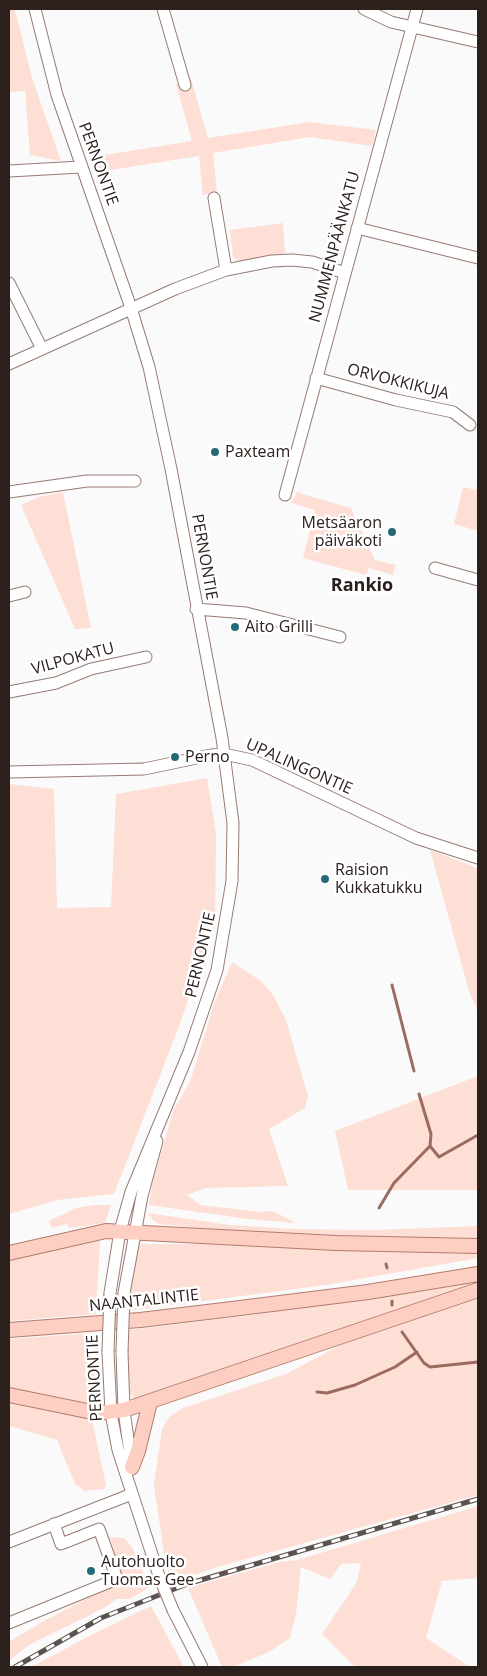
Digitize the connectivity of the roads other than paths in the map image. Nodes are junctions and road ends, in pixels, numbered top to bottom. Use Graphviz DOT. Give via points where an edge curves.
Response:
graph roads {
  1 [pos="35,9"];
  2 [pos="163,9"];
  3 [pos="364,9"];
  4 [pos="417,9"];
  5 [pos="411,28"];
  6 [pos="478,42"];
  7 [pos="185,85"];
  8 [pos="81,167"];
  9 [pos="9,171"];
  10 [pos="214,198"];
  11 [pos="357,228"];
  12 [pos="478,258"];
  13 [pos="226,270"];
  14 [pos="345,273"];
  15 [pos="9,283"];
  16 [pos="131,308"];
  17 [pos="42,349"];
  18 [pos="9,364"];
  19 [pos="316,378"];
  20 [pos="470,424"];
  21 [pos="135,481"];
  22 [pos="9,492"];
  23 [pos="285,495"];
  24 [pos="435,568"];
  25 [pos="478,580"];
  26 [pos="25,592"];
  27 [pos="9,596"];
  28 [pos="196,609"];
  29 [pos="340,637"];
  30 [pos="146,657"];
  31 [pos="9,692"];
  32 [pos="224,754"];
  33 [pos="9,772"];
  34 [pos="478,858"];
  35 [pos="164,1117"];
  36 [pos="120,1231"];
  37 [pos="135,1232"];
  38 [pos="478,1246"];
  39 [pos="9,1253"];
  40 [pos="478,1264"];
  41 [pos="478,1274"];
  42 [pos="478,1290"];
  43 [pos="283,1302"];
  44 [pos="9,1330"];
  45 [pos="9,1394"];
  46 [pos="150,1402"];
  47 [pos="118,1411"];
  48 [pos="132,1467"];
  49 [pos="132,1494"];
  50 [pos="54,1524"];
  51 [pos="9,1542"];
  52 [pos="9,1623"];
  53 [pos="202,1667"];
  1 -- 8 [label="street, PERNONTIE" via="57,95"];
  2 -- 7 [label="street"];
  3 -- 5 [label="street"];
  4 -- 5 [label="street, NUMMENPÄÄNKATU"];
  5 -- 6 [label="street"];
  5 -- 11 [label="street, NUMMENPÄÄNKATU"];
  8 -- 9 [label="street"];
  8 -- 16 [label="street, PERNONTIE"];
  10 -- 13 [label="street"];
  11 -- 12 [label="street"];
  11 -- 14 [label="street, NUMMENPÄÄNKATU"];
  13 -- 14 [label="street" via="292,260"];
  13 -- 16 [label="street"];
  14 -- 19 [label="street, NUMMENPÄÄNKATU"];
  15 -- 17 [label="street"];
  16 -- 17 [label="street"];
  16 -- 28 [label="street, PERNONTIE" via="149,366"];
  17 -- 18 [label="street"];
  19 -- 20 [label="street, ORVOKKIKUJA" via="453,412"];
  19 -- 23 [label="street, NUMMENPÄÄNKATU"];
  21 -- 22 [label="street" via="86,481"];
  24 -- 25 [label="street"];
  26 -- 27 [label="street"];
  28 -- 29 [label="street" via="246,613"];
  28 -- 32 [label="street, PERNONTIE"];
  30 -- 31 [label="street, VILPOKATU" via="91,669 56,683"];
  32 -- 33 [label="street, UPALINGONTIE" via="144,769"];
  32 -- 34 [label="street, UPALINGONTIE" via="252,760 416,838"];
  32 -- 35 [label="street, PERNONTIE" via="234,846 228,916 207,1003"];
  35 -- 36 [label="street, PERNONTIE" via="146,1153"];
  35 -- 37 [label="street, PERNONTIE"];
  36 -- 37 [label="main road"];
  36 -- 39 [label="main road" via="72,1237"];
  36 -- 47 [label="street, PERNONTIE, bridge" via="110,1293 108,1352"];
  37 -- 38 [label="main road" via="336,1243"];
  37 -- 47 [label="street, PERNONTIE, bridge" via="124,1293"];
  40 -- 43 [label="main road, NAANTALINTIE"];
  41 -- 43 [label="main road, NAANTALINTIE"];
  42 -- 46 [label="main road"];
  43 -- 44 [label="main road, NAANTALINTIE" via="140,1320"];
  45 -- 47 [label="main road" via="98,1413"];
  46 -- 47 [label="main road"];
  46 -- 48 [label="main road"];
  47 -- 48 [label="street, PERNONTIE"];
  47 -- 49 [label="street, PERNONTIE" via="124,1475"];
  48 -- 49 [label="street, PERNONTIE"];
  49 -- 50 [label="street"];
  49 -- 53 [label="street, PERNONTIE, bridge" via="159,1576"];
  50 -- 51 [label="street"];
  50 -- 52 [label="street" via="61,1544 99,1529 117,1579"];
}
